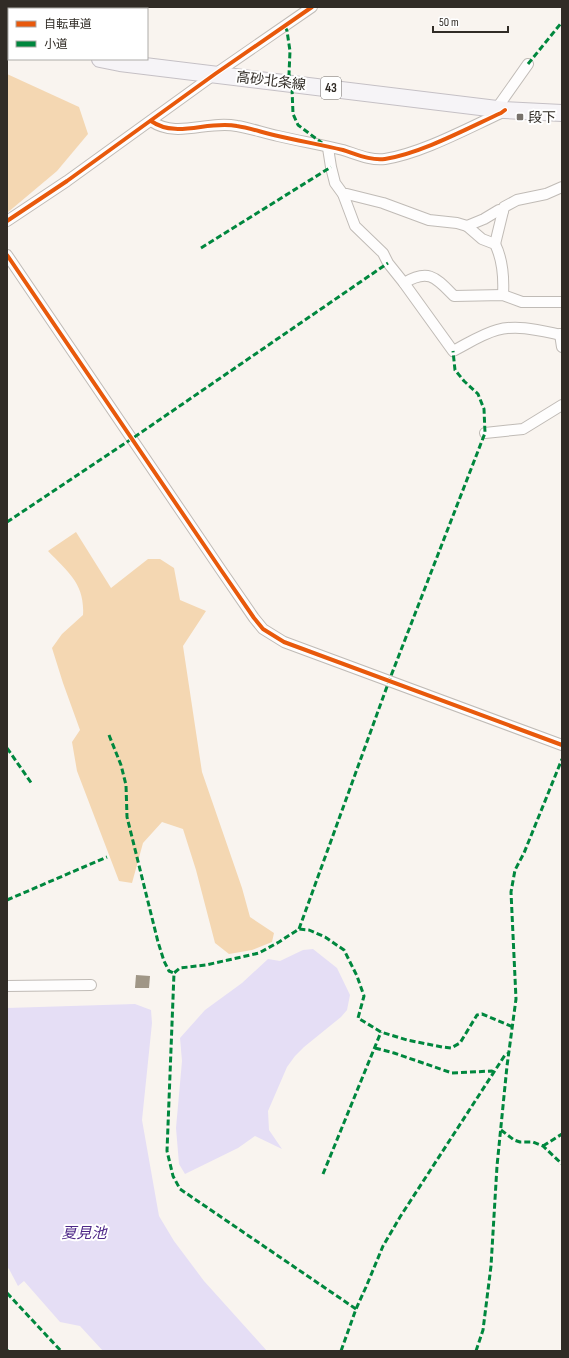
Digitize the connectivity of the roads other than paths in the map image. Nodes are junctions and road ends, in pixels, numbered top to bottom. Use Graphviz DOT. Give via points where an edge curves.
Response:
graph roads {
  1 [pos="312,7"];
  2 [pos="110,60"];
  3 [pos="120,61"];
  4 [pos="528,64"];
  5 [pos="215,74"];
  6 [pos="501,109"];
  7 [pos="562,113"];
  8 [pos="151,121"];
  9 [pos="328,148"];
  10 [pos="562,187"];
  11 [pos="343,194"];
  12 [pos="503,211"];
  13 [pos="7,221"];
  14 [pos="467,226"];
  15 [pos="495,244"];
  16 [pos="7,255"];
  17 [pos="404,283"];
  18 [pos="503,295"];
  19 [pos="562,302"];
  20 [pos="561,334"];
  21 [pos="562,348"];
  22 [pos="562,405"];
  23 [pos="485,433"];
  24 [pos="562,745"];
  25 [pos="91,985"];
  26 [pos="7,986"];
  1 -- 5 [label="street"];
  2 -- 3 [label="main road, 高砂北条線 / 43"];
  3 -- 5 [label="main road, 高砂北条線 / 43"];
  4 -- 6 [label="street"];
  5 -- 6 [label="main road, 高砂北条線 / 43"];
  5 -- 8 [label="street"];
  6 -- 7 [label="main road, 高砂北条線 / 43"];
  6 -- 9 [label="street" via="501,113 425,147 383,159"];
  8 -- 9 [label="street" via="175,130 223,124 238,126"];
  8 -- 13 [label="street"];
  9 -- 11 [label="street" via="335,183"];
  10 -- 12 [label="street" via="546,194 517,200 504,207"];
  11 -- 14 [label="street" via="384,203 429,220 457,222"];
  11 -- 17 [label="street" via="355,226 383,253"];
  12 -- 14 [label="street" via="500,210"];
  12 -- 15 [label="street"];
  14 -- 15 [label="street" via="482,239"];
  15 -- 18 [label="street" via="503,273"];
  16 -- 24 [label="street" via="263,629 284,642"];
  17 -- 18 [label="street" via="421,275 433,277 454,296"];
  17 -- 20 [label="street" via="453,351 498,329 524,328"];
  18 -- 19 [label="street" via="522,302"];
  20 -- 21 [label="street"];
  22 -- 23 [label="street" via="523,429"];
  25 -- 26 [label="street"];
}
